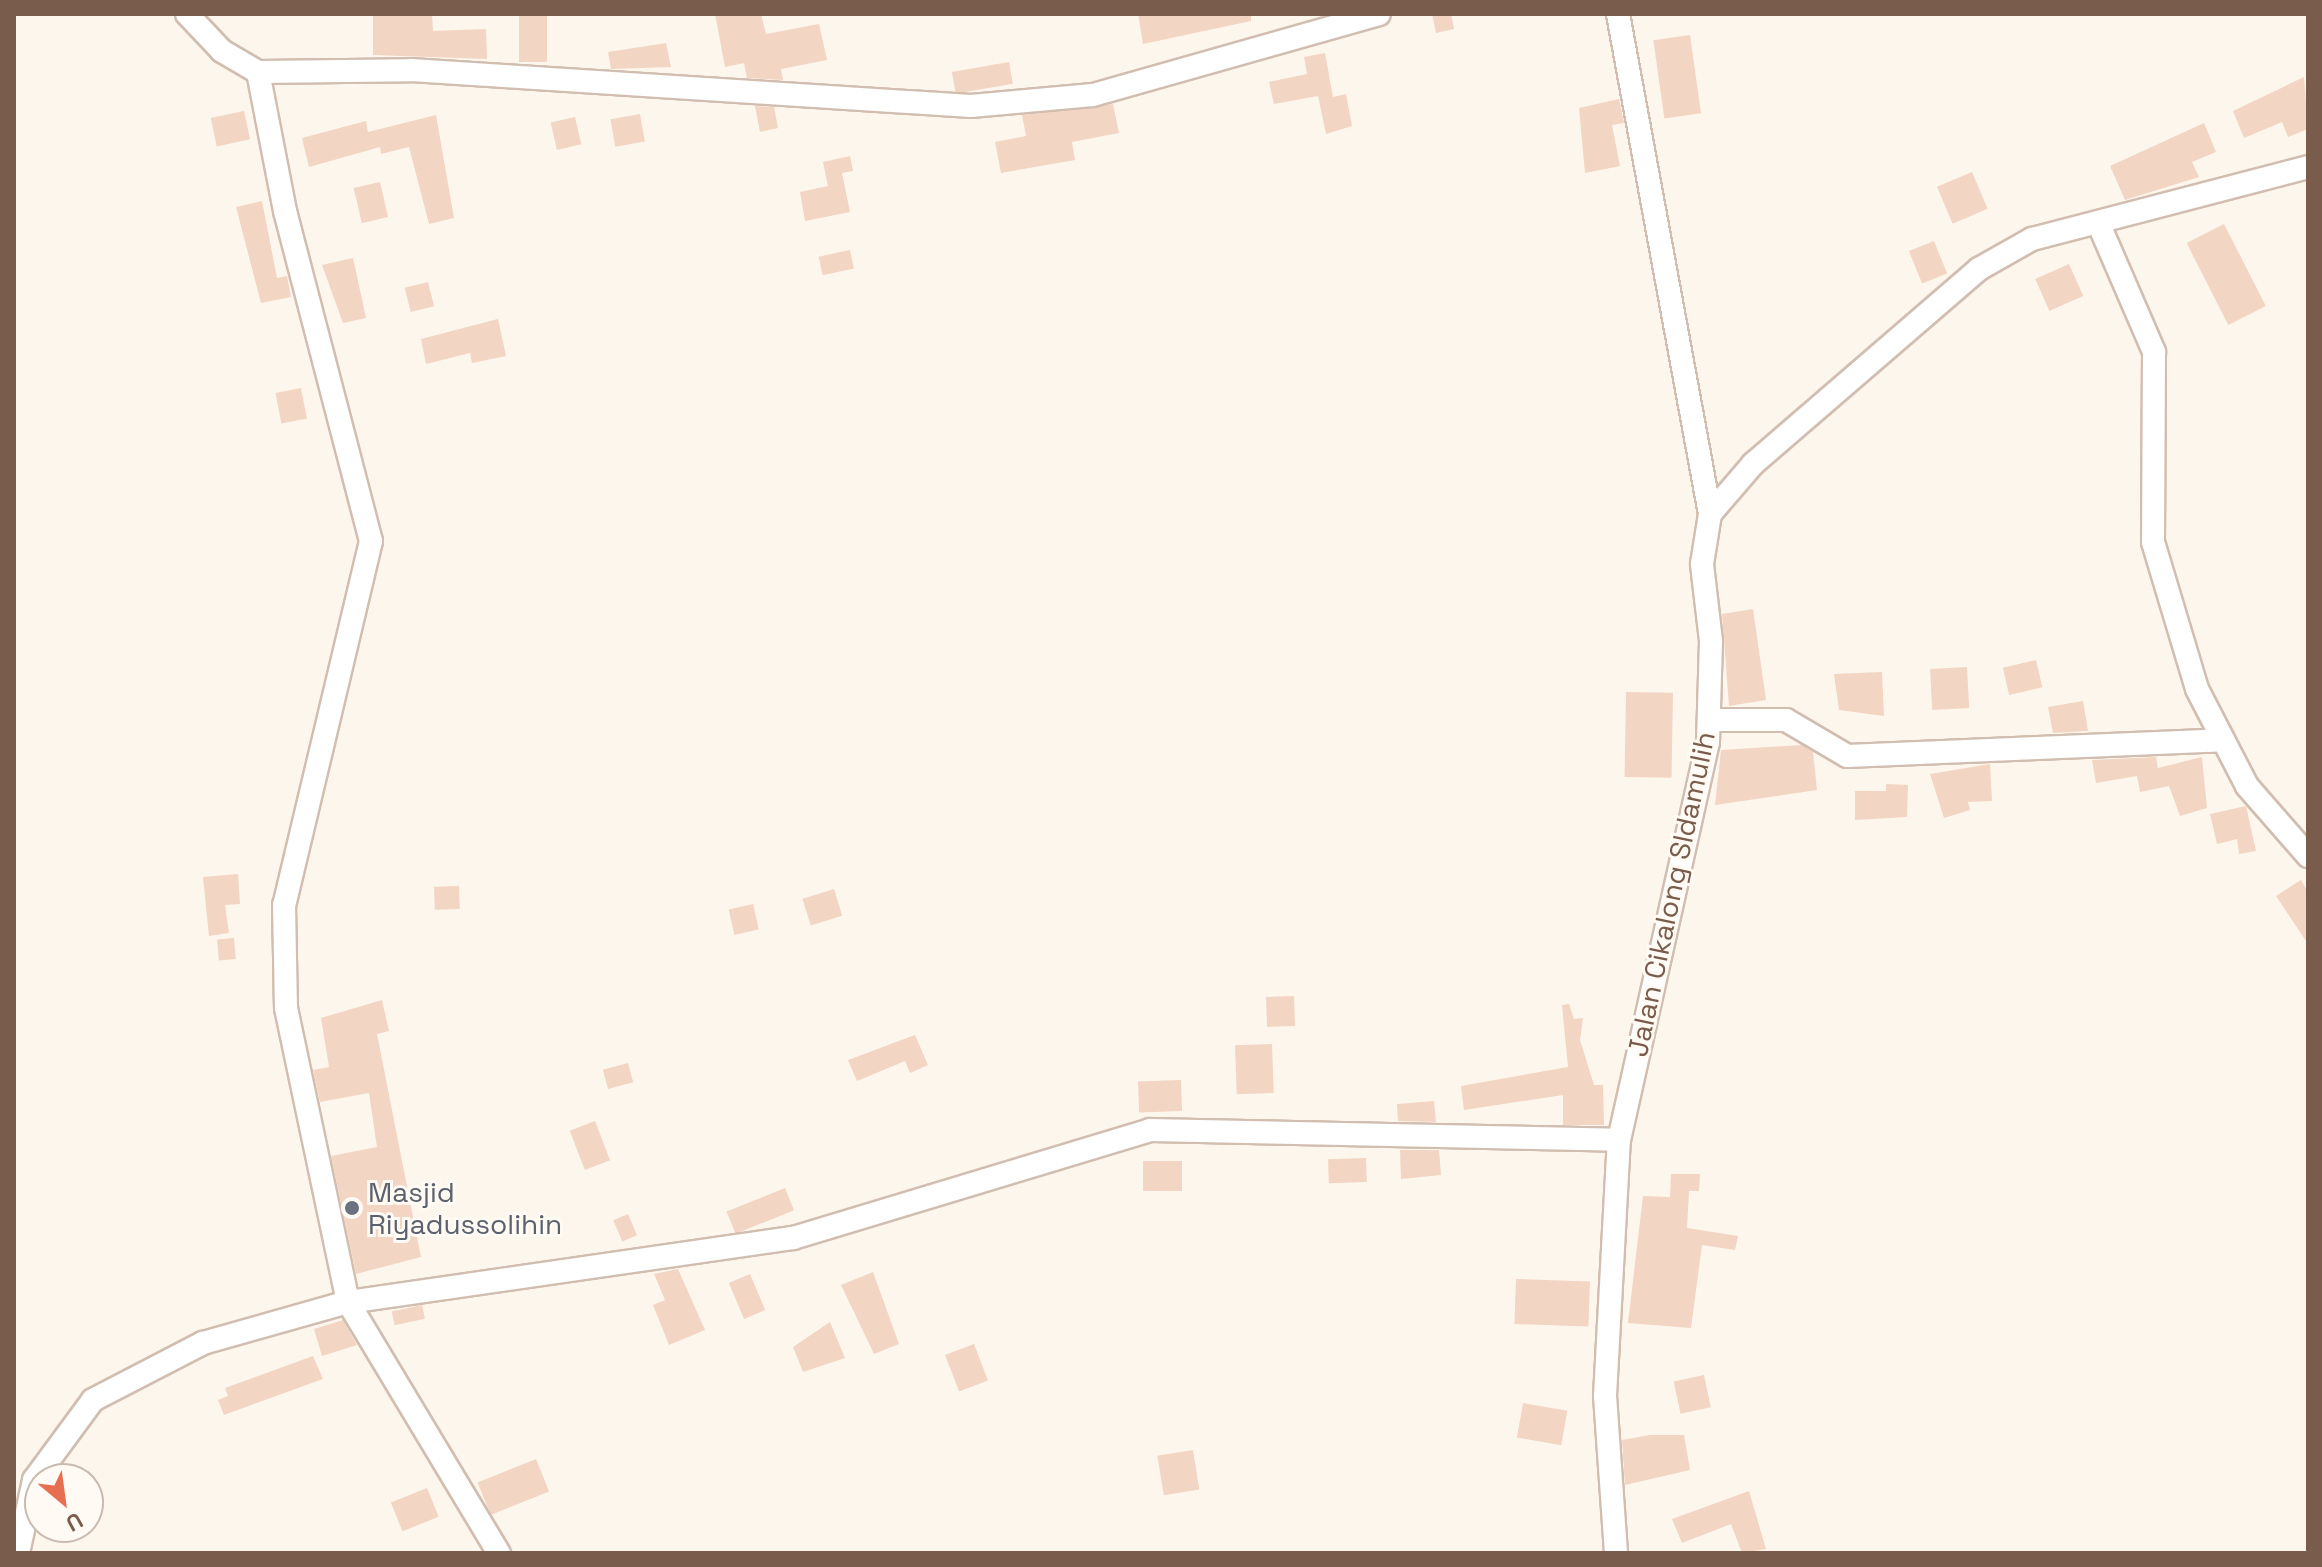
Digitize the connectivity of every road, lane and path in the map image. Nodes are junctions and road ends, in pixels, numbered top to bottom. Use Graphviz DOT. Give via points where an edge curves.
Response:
graph roads {
  1 [pos="187,14"];
  2 [pos="1379,14"];
  3 [pos="1618,14"];
  4 [pos="258,72"];
  5 [pos="2308,167"];
  6 [pos="2100,227"];
  7 [pos="1710,514"];
  8 [pos="1709,720"];
  9 [pos="2222,740"];
  10 [pos="2308,856"];
  11 [pos="1619,1140"];
  12 [pos="348,1302"];
  13 [pos="18,1553"];
  14 [pos="499,1553"];
  15 [pos="1616,1553"];
  1 -- 4 [label="street" via="222,51"];
  2 -- 4 [label="street" via="1093,95 1011,105 411,70"];
  3 -- 7 [label="street"];
  4 -- 12 [label="street" via="285,211 371,541 292,863 282,947 286,1008"];
  5 -- 6 [label="street"];
  6 -- 7 [label="street" via="2032,239 1979,269 1753,464"];
  6 -- 9 [label="street" via="2154,352 2153,542 2197,689"];
  7 -- 8 [label="street, Jalan Cikalong SIdamulih" via="1702,564"];
  8 -- 9 [label="street" via="1786,720 1832,753 1856,756"];
  8 -- 11 [label="street, Jalan Cikalong SIdamulih"];
  9 -- 10 [label="street" via="2247,786"];
  11 -- 12 [label="street" via="1150,1130 793,1238"];
  11 -- 15 [label="street, Jalan Cikalong SIdamulih" via="1605,1396"];
  12 -- 13 [label="street" via="203,1343 93,1400 34,1480"];
  12 -- 14 [label="street"];
}
